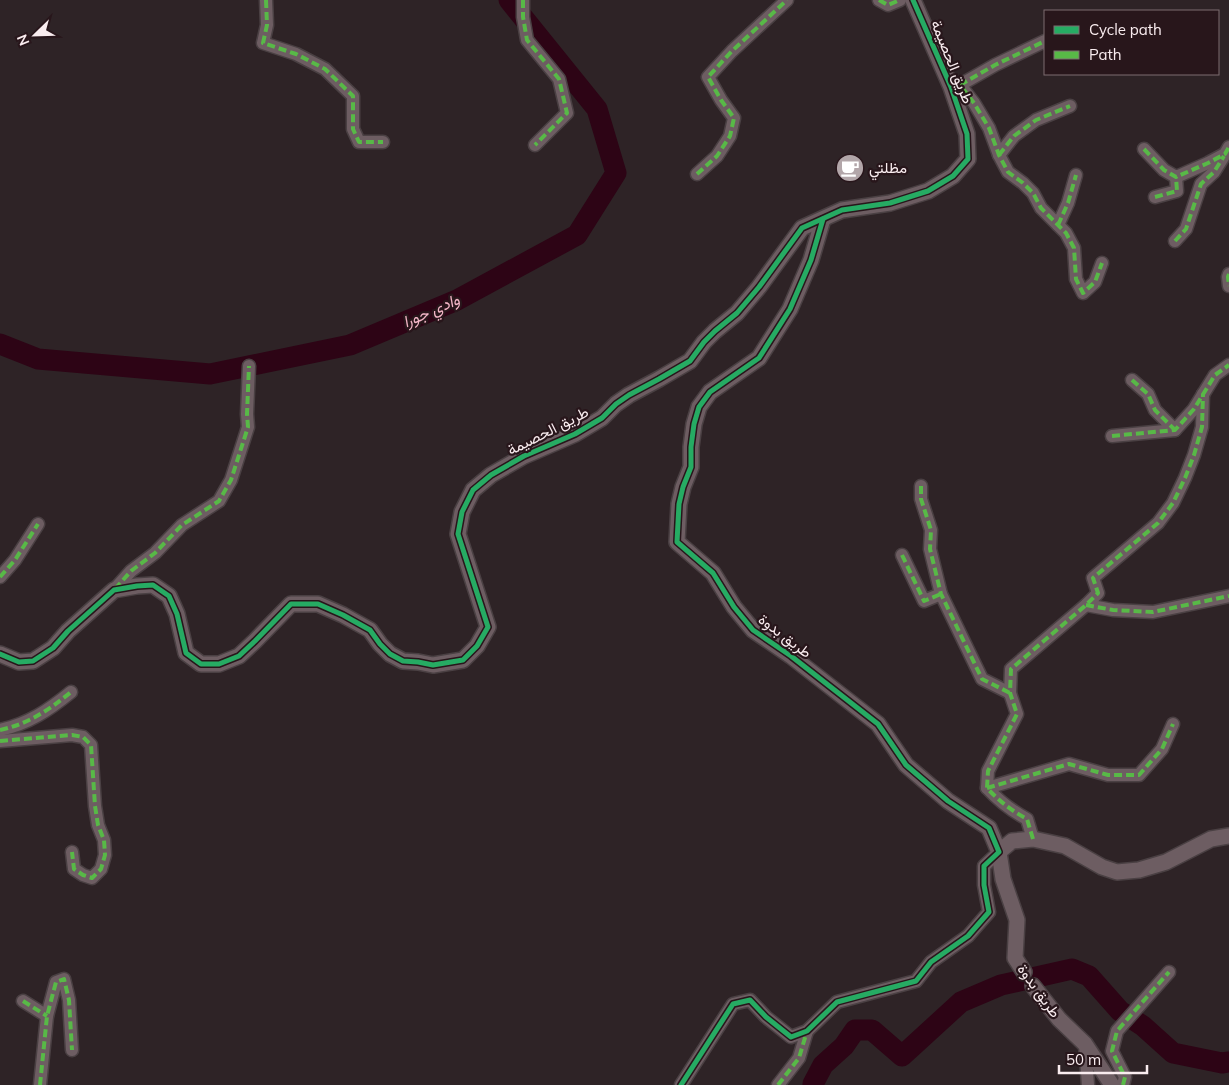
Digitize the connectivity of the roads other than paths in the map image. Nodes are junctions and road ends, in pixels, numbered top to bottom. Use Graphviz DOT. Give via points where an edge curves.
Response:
graph roads {
  1 [pos="266,0"];
  2 [pos="524,0"];
  3 [pos="787,0"];
  4 [pos="878,0"];
  5 [pos="900,0"];
  6 [pos="914,0"];
  7 [pos="1044,41"];
  8 [pos="956,86"];
  9 [pos="1070,106"];
  10 [pos="383,142"];
  11 [pos="535,145"];
  12 [pos="1144,149"];
  13 [pos="1227,150"];
  14 [pos="1000,155"];
  15 [pos="697,174"];
  16 [pos="1076,175"];
  17 [pos="1176,177"];
  18 [pos="1155,197"];
  19 [pos="823,219"];
  20 [pos="1058,225"];
  21 [pos="1175,241"];
  22 [pos="1102,263"];
  23 [pos="1229,274"];
  24 [pos="1229,286"];
  25 [pos="1229,365"];
  26 [pos="249,366"];
  27 [pos="1132,380"];
  28 [pos="1203,394"];
  29 [pos="1175,430"];
  30 [pos="1112,436"];
  31 [pos="921,486"];
  32 [pos="38,524"];
  33 [pos="902,555"];
  34 [pos="0,577"];
  35 [pos="114,590"];
  36 [pos="941,594"];
  37 [pos="1229,596"];
  38 [pos="1086,604"];
  39 [pos="0,654"];
  40 [pos="71,692"];
  41 [pos="1010,693"];
  42 [pos="1173,724"];
  43 [pos="0,730"];
  44 [pos="0,741"];
  45 [pos="987,788"];
  46 [pos="1229,836"];
  47 [pos="1033,839"];
  48 [pos="72,852"];
  49 [pos="999,852"];
  50 [pos="1024,972"];
  51 [pos="1169,972"];
  52 [pos="1033,986"];
  53 [pos="23,1001"];
  54 [pos="47,1016"];
  55 [pos="807,1031"];
  56 [pos="1085,1044"];
  57 [pos="72,1050"];
  58 [pos="40,1085"];
  59 [pos="681,1085"];
  60 [pos="778,1085"];
  61 [pos="1088,1085"];
  62 [pos="1112,1085"];
  63 [pos="1123,1085"];
  1 -- 10 [label="street" via="267,25 263,43 324,68 353,96 353,129 359,142"];
  2 -- 11 [label="street" via="527,40 559,79 567,113"];
  3 -- 15 [label="street" via="708,77 734,118 730,136 717,156"];
  4 -- 5 [label="street" via="888,5"];
  6 -- 8 [label="street, طريق الحصيمة"];
  7 -- 8 [label="street"];
  8 -- 14 [label="street" via="974,103"];
  8 -- 19 [label="street, طريق الحصيمة" via="967,134 968,159 953,176 928,191 890,203 842,210"];
  9 -- 14 [label="street" via="1036,120 1014,136"];
  12 -- 17 [label="street" via="1164,170"];
  13 -- 17 [label="street" via="1208,164"];
  13 -- 21 [label="street" via="1214,172 1201,184 1186,229"];
  14 -- 20 [label="street" via="1008,172 1033,193 1041,208"];
  16 -- 20 [label="street"];
  17 -- 18 [label="street" via="1177,191"];
  19 -- 35 [label="street, طريق الحصيمة" via="802,228 759,287 704,342 690,361 629,395 602,418 575,434 524,456 473,490 462,512 458,534 488,627 477,646 463,660 432,665 403,661 390,654 370,630 342,615 318,604 291,604 239,656 219,664 201,664 186,653 177,614 169,596 153,586"];
  19 -- 49 [label="street, طريق بدوة" via="811,260 790,308 758,358 710,392 699,407 691,446 692,467 679,504 677,542 713,573 734,608 753,630 878,724 906,765 989,828"];
  20 -- 22 [label="street" via="1066,232 1074,248 1076,278 1083,293 1095,282"];
  23 -- 24 [label="street"];
  25 -- 28 [label="street" via="1215,375"];
  26 -- 35 [label="street" via="248,427 231,480 219,501 182,525"];
  27 -- 29 [label="street" via="1148,394 1155,410"];
  28 -- 29 [label="street"];
  28 -- 38 [label="street" via="1202,427 1194,455 1173,503 1158,523 1093,578 1098,593"];
  29 -- 30 [label="street"];
  31 -- 36 [label="street" via="921,500 930,530 930,549"];
  32 -- 34 [label="street"];
  33 -- 36 [label="street" via="924,601"];
  35 -- 39 [label="street" via="53,648 33,661 19,662"];
  36 -- 41 [label="street" via="982,679"];
  37 -- 38 [label="street" via="1153,612 1113,610"];
  38 -- 41 [label="street" via="1011,669"];
  40 -- 43 [label="street" via="35,718"];
  41 -- 45 [label="street" via="1017,714 988,771"];
  42 -- 45 [label="street" via="1162,749 1139,775 1108,775 1069,764"];
  44 -- 48 [label="street" via="72,735 83,737 90,745 95,806 104,840 105,855 101,869 92,878 83,875 74,869"];
  45 -- 47 [label="street" via="1012,811 1027,819"];
  46 -- 47 [label="street" via="1211,838 1166,862 1117,872 1065,846"];
  47 -- 49 [label="street" via="1012,841"];
  49 -- 50 [label="street, طريق بدوة" via="1003,879 1017,920 1015,958"];
  49 -- 55 [label="street" via="984,866 989,912 968,936 931,962 916,980 837,1002"];
  50 -- 52 [label="street, طريق بدوة"];
  51 -- 63 [label="street" via="1117,1031 1112,1051 1125,1078"];
  52 -- 56 [label="street, طريق بدوة" via="1059,1019"];
  53 -- 54 [label="street"];
  54 -- 57 [label="street" via="56,982 64,979 69,1000"];
  54 -- 58 [label="street"];
  55 -- 59 [label="street" via="791,1037 750,1000 732,1004"];
  55 -- 60 [label="street" via="799,1058"];
  56 -- 61 [label="street"];
  56 -- 62 [label="street, طريق بدوة"];
}
